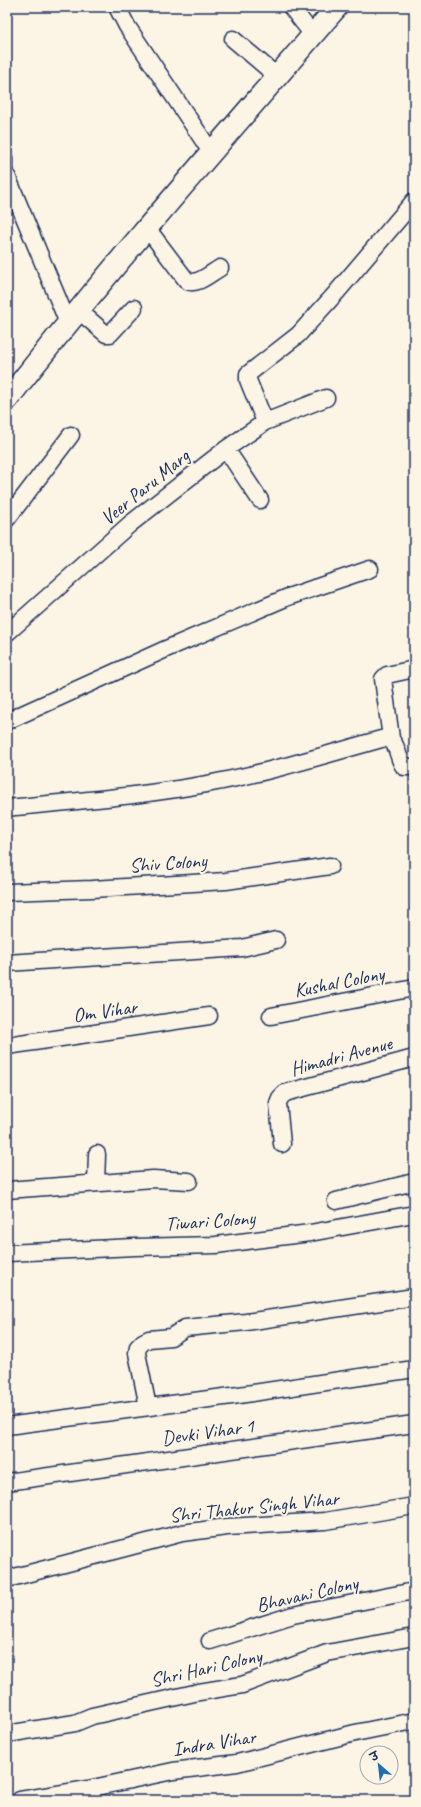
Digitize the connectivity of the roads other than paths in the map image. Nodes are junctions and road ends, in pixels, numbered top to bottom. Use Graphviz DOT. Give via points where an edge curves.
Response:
graph roads {
  1 [pos="117,7"];
  2 [pos="291,7"];
  3 [pos="337,7"];
  4 [pos="313,35"];
  5 [pos="233,39"];
  6 [pos="278,77"];
  7 [pos="211,152"];
  8 [pos="7,176"];
  9 [pos="414,201"];
  10 [pos="148,228"];
  11 [pos="220,268"];
  12 [pos="134,308"];
  13 [pos="73,317"];
  14 [pos="326,398"];
  15 [pos="7,400"];
  16 [pos="265,422"];
  17 [pos="71,435"];
  18 [pos="226,449"];
  19 [pos="260,500"];
  20 [pos="7,519"];
  21 [pos="370,569"];
  22 [pos="7,633"];
  23 [pos="414,669"];
  24 [pos="7,721"];
  25 [pos="391,738"];
  26 [pos="414,767"];
  27 [pos="7,808"];
  28 [pos="330,866"];
  29 [pos="7,892"];
  30 [pos="276,940"];
  31 [pos="7,963"];
  32 [pos="414,988"];
  33 [pos="209,1016"];
  34 [pos="271,1016"];
  35 [pos="7,1046"];
  36 [pos="414,1058"];
  37 [pos="282,1144"];
  38 [pos="97,1154"];
  39 [pos="189,1181"];
  40 [pos="414,1182"];
  41 [pos="96,1183"];
  42 [pos="7,1190"];
  43 [pos="336,1201"];
  44 [pos="414,1214"];
  45 [pos="7,1254"];
  46 [pos="414,1297"];
  47 [pos="414,1369"];
  48 [pos="148,1407"];
  49 [pos="414,1424"];
  50 [pos="7,1426"];
  51 [pos="7,1482"];
  52 [pos="414,1506"];
  53 [pos="7,1579"];
  54 [pos="414,1591"];
  55 [pos="414,1637"];
  56 [pos="210,1641"];
  57 [pos="414,1721"];
  58 [pos="7,1734"];
  59 [pos="20,1800"];
  1 -- 7 [label="street"];
  2 -- 4 [label="street"];
  3 -- 4 [label="street"];
  4 -- 6 [label="street"];
  5 -- 6 [label="street"];
  6 -- 7 [label="street"];
  7 -- 10 [label="street"];
  8 -- 13 [label="street"];
  9 -- 16 [label="street" via="298,335 248,374 248,380"];
  10 -- 11 [label="street" via="191,283"];
  10 -- 13 [label="street"];
  12 -- 13 [label="street" via="110,334"];
  13 -- 15 [label="street"];
  14 -- 16 [label="street, Veer Paru Marg"];
  16 -- 18 [label="street, Veer Paru Marg"];
  17 -- 20 [label="street"];
  18 -- 19 [label="street"];
  18 -- 22 [label="street, Veer Paru Marg" via="130,524"];
  21 -- 24 [label="street" via="288,597 166,648"];
  23 -- 25 [label="street" via="387,675 383,679"];
  25 -- 26 [label="street" via="404,767"];
  25 -- 27 [label="street" via="214,783 157,793"];
  28 -- 29 [label="street, Shiv Colony" via="226,881"];
  30 -- 31 [label="street" via="242,948"];
  32 -- 34 [label="street, Kushal Colony"];
  33 -- 35 [label="street, Om Vihar"];
  36 -- 37 [label="street, Himadri Avenue" via="284,1093 278,1103"];
  38 -- 41 [label="street"];
  39 -- 41 [label="street" via="153,1179"];
  40 -- 43 [label="street"];
  41 -- 42 [label="street"];
  44 -- 45 [label="street, Tiwari Colony" via="310,1233 216,1245"];
  46 -- 48 [label="street" via="246,1322 185,1328 171,1337 149,1339 142,1342 137,1353"];
  47 -- 48 [label="street"];
  48 -- 50 [label="street"];
  49 -- 51 [label="street, Devki Vihar 1"];
  52 -- 53 [label="street, Shri Thakur Singh Vihar" via="325,1521 227,1527 182,1533"];
  54 -- 56 [label="street, Bhavani Colony" via="293,1615"];
  55 -- 58 [label="street, Shri Hari Colony" via="327,1653 242,1685 99,1714 75,1723"];
  57 -- 59 [label="street, Indra Vihar" via="237,1763 173,1770 88,1789"];
}
